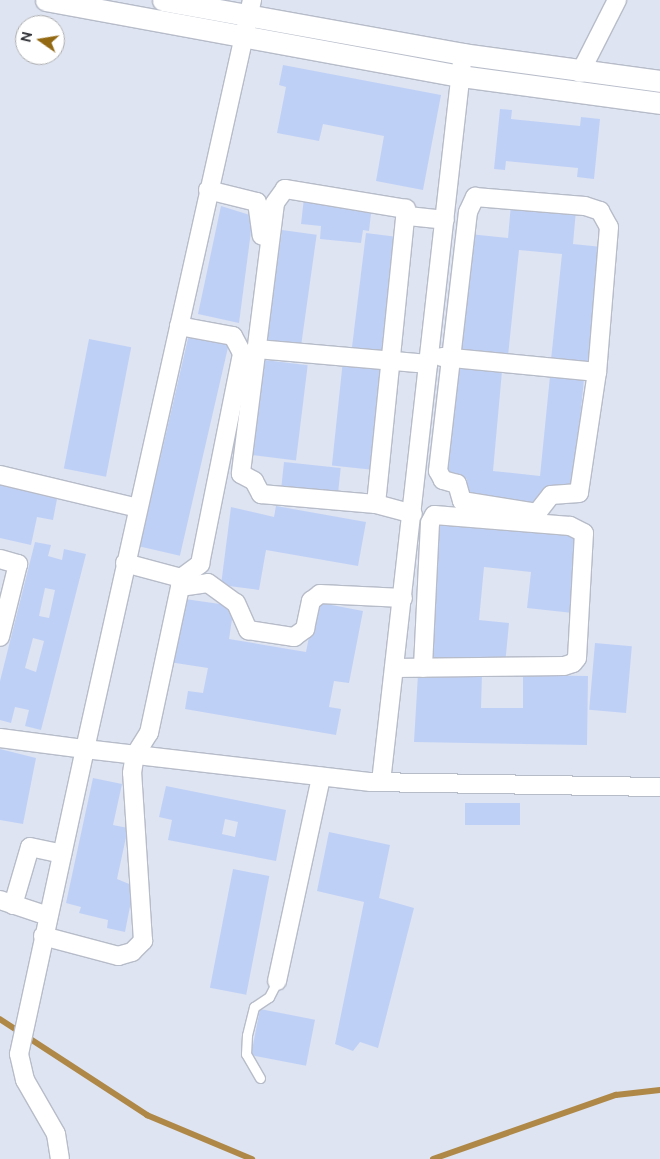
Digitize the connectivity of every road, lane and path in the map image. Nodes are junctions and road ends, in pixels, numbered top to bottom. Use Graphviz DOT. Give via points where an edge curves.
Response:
graph roads {
  1 [pos="46,0"];
  2 [pos="163,0"];
  3 [pos="617,0"];
  4 [pos="247,17"];
  5 [pos="463,54"];
  6 [pos="580,73"];
  7 [pos="461,76"];
  8 [pos="660,81"];
  9 [pos="660,104"];
  10 [pos="208,190"];
  11 [pos="447,197"];
  12 [pos="471,200"];
  13 [pos="408,216"];
  14 [pos="444,220"];
  15 [pos="180,321"];
  16 [pos="257,349"];
  17 [pos="453,358"];
  18 [pos="387,360"];
  19 [pos="429,360"];
  20 [pos="597,372"];
  21 [pos="0,475"];
  22 [pos="376,504"];
  23 [pos="138,508"];
  24 [pos="413,514"];
  25 [pos="0,559"];
  26 [pos="126,563"];
  27 [pos="403,598"];
  28 [pos="0,636"];
  29 [pos="394,668"];
  30 [pos="423,668"];
  31 [pos="0,738"];
  32 [pos="85,749"];
  33 [pos="135,756"];
  34 [pos="321,778"];
  35 [pos="381,782"];
  36 [pos="660,787"];
  37 [pos="62,854"];
  38 [pos="7,903"];
  39 [pos="48,916"];
  40 [pos="43,936"];
  41 [pos="277,981"];
  42 [pos="260,1078"];
  43 [pos="60,1159"];
  1 -- 4 [label="street"];
  2 -- 4 [label="street"];
  3 -- 6 [label="street"];
  4 -- 5 [label="street"];
  4 -- 7 [label="street"];
  4 -- 10 [label="street"];
  5 -- 6 [label="street"];
  5 -- 7 [label="street"];
  6 -- 8 [label="street"];
  7 -- 9 [label="street"];
  7 -- 11 [label="street"];
  10 -- 15 [label="street"];
  10 -- 15 [label="street" via="251,199 262,213 252,319 248,330 241,332"];
  11 -- 12 [label="street"];
  11 -- 14 [label="street"];
  12 -- 17 [label="street"];
  12 -- 20 [label="street" via="483,196 585,206 607,217"];
  13 -- 14 [label="street"];
  13 -- 16 [label="street" via="401,206 392,204 285,189 277,196"];
  13 -- 18 [label="street"];
  14 -- 19 [label="street"];
  15 -- 23 [label="street"];
  15 -- 26 [label="street" via="233,336 242,353 200,564 181,578"];
  16 -- 18 [label="street"];
  16 -- 22 [label="street" via="242,476 252,479 261,494"];
  17 -- 19 [label="street"];
  17 -- 20 [label="street"];
  17 -- 20 [label="street" via="439,476 457,484 462,501 537,513 551,495 579,493"];
  18 -- 19 [label="street"];
  18 -- 22 [label="street"];
  19 -- 24 [label="street"];
  21 -- 23 [label="street"];
  22 -- 24 [label="street"];
  23 -- 26 [label="street"];
  24 -- 27 [label="street"];
  25 -- 28 [label="street" via="18,564"];
  26 -- 32 [label="street"];
  27 -- 29 [label="street"];
  27 -- 33 [label="street" via="320,594 311,601 305,629 294,638 248,630 236,603 216,586 184,584 178,590 149,733"];
  29 -- 30 [label="street"];
  29 -- 35 [label="street"];
  30 -- 30 [label="street" via="430,522 434,515 570,526 584,533 577,658 573,663"];
  31 -- 32 [label="street"];
  32 -- 33 [label="street"];
  32 -- 37 [label="street"];
  33 -- 34 [label="street"];
  33 -- 40 [label="street" via="143,941 132,952 118,956"];
  34 -- 35 [label="street"];
  34 -- 41 [label="street"];
  35 -- 36 [label="street"];
  37 -- 38 [label="street" via="30,847"];
  37 -- 39 [label="street"];
  38 -- 39 [label="street"];
  39 -- 40 [label="street"];
  40 -- 43 [label="street" via="18,1054 25,1080 56,1134"];
  41 -- 42 [label="lane" via="269,997 254,1007 247,1035 246,1054"];
}
